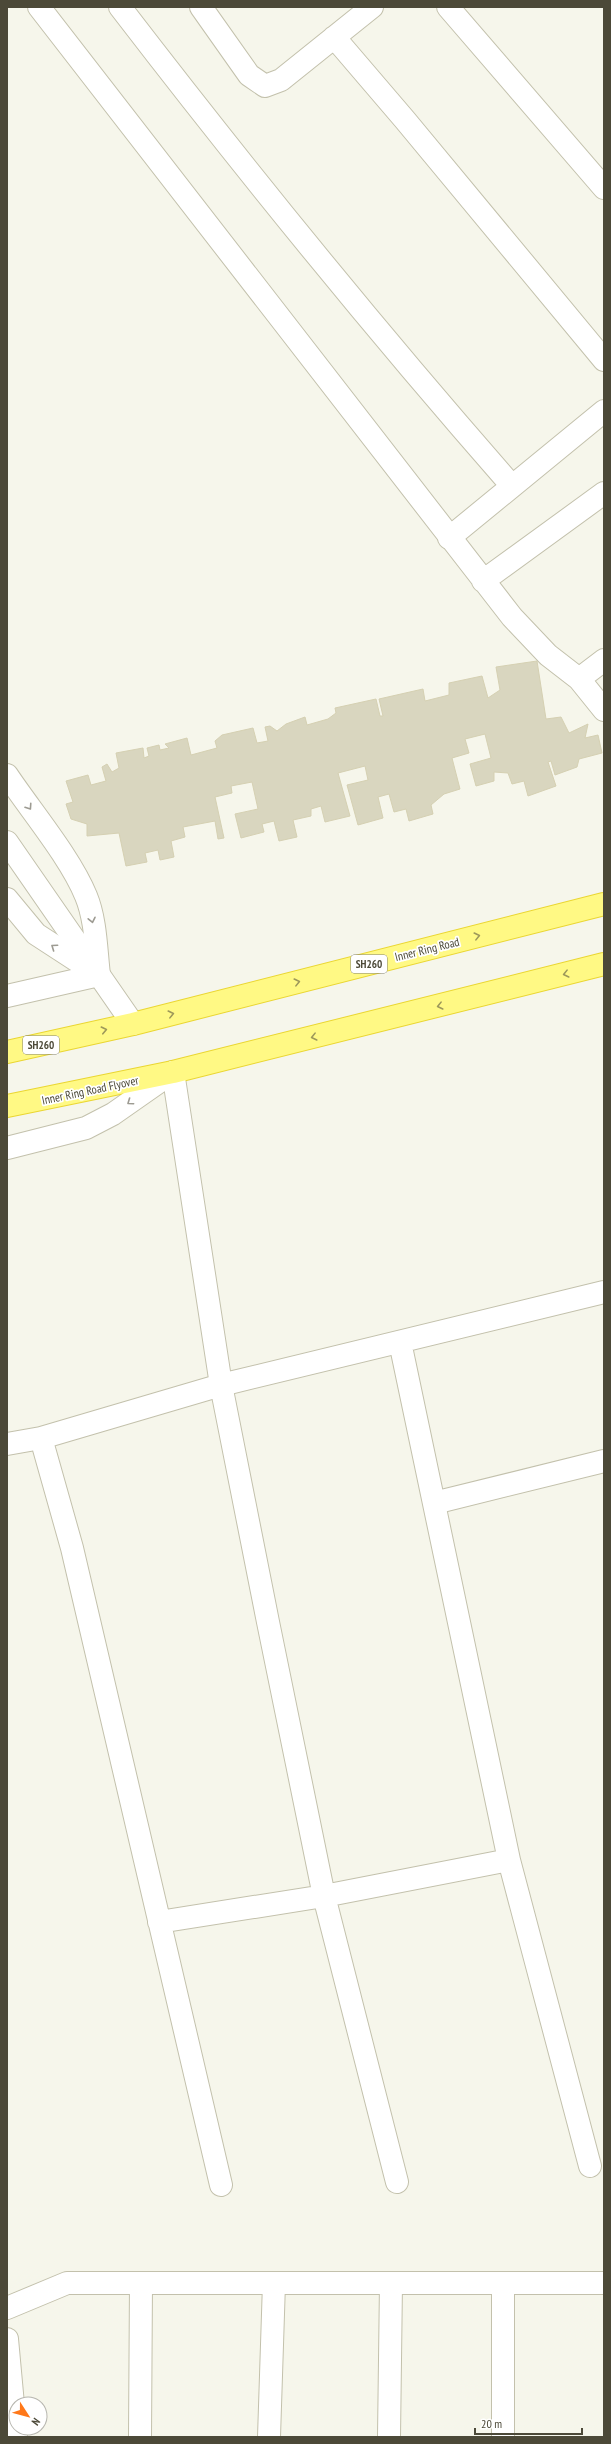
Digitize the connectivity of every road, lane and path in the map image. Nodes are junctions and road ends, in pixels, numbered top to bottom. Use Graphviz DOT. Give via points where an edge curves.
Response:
graph roads {
  1 [pos="39,7"];
  2 [pos="120,7"];
  3 [pos="201,7"];
  4 [pos="372,7"];
  5 [pos="448,7"];
  6 [pos="334,37"];
  7 [pos="604,188"];
  8 [pos="604,360"];
  9 [pos="604,410"];
  10 [pos="512,486"];
  11 [pos="604,493"];
  12 [pos="449,538"];
  13 [pos="483,581"];
  14 [pos="604,660"];
  15 [pos="579,679"];
  16 [pos="604,710"];
  17 [pos="7,775"];
  18 [pos="7,842"];
  19 [pos="7,899"];
  20 [pos="604,904"];
  21 [pos="604,964"];
  22 [pos="99,975"];
  23 [pos="7,996"];
  24 [pos="133,1024"];
  25 [pos="7,1052"];
  26 [pos="173,1072"];
  27 [pos="7,1106"];
  28 [pos="7,1148"];
  29 [pos="604,1292"];
  30 [pos="400,1342"];
  31 [pos="221,1385"];
  32 [pos="41,1438"];
  33 [pos="7,1444"];
  34 [pos="604,1461"];
  35 [pos="434,1503"];
  36 [pos="509,1860"];
  37 [pos="324,1896"];
  38 [pos="159,1922"];
  39 [pos="590,2166"];
  40 [pos="397,2182"];
  41 [pos="221,2185"];
  42 [pos="503,2282"];
  43 [pos="140,2283"];
  44 [pos="274,2283"];
  45 [pos="391,2283"];
  46 [pos="604,2283"];
  47 [pos="7,2308"];
  48 [pos="7,2339"];
  49 [pos="16,2437"];
  50 [pos="140,2437"];
  51 [pos="269,2437"];
  52 [pos="389,2437"];
  53 [pos="503,2437"];
  1 -- 12 [label="street"];
  2 -- 10 [label="street" via="305,242"];
  3 -- 6 [label="street" via="249,76 265,86 281,80"];
  4 -- 6 [label="street"];
  5 -- 7 [label="street"];
  6 -- 8 [label="street"];
  9 -- 10 [label="street"];
  10 -- 12 [label="street"];
  11 -- 13 [label="street"];
  12 -- 13 [label="street"];
  13 -- 15 [label="street" via="548,655"];
  14 -- 15 [label="street"];
  15 -- 16 [label="street"];
  17 -- 22 [label="street, one-way" via="74,873 86,897 93,923"];
  18 -- 22 [label="street"];
  22 -- 19 [label="street, one-way" via="36,934"];
  24 -- 20 [label="highway, Inner Ring Road / SH260, one-way"];
  21 -- 26 [label="highway, one-way"];
  22 -- 23 [label="street"];
  22 -- 24 [label="street"];
  25 -- 24 [label="highway, SH260, one-way"];
  26 -- 27 [label="highway, Inner Ring Road Flyover"];
  26 -- 28 [label="street, one-way" via="113,1114 86,1128"];
  26 -- 31 [label="street"];
  29 -- 30 [label="street"];
  30 -- 31 [label="street"];
  30 -- 35 [label="street"];
  31 -- 32 [label="street"];
  31 -- 37 [label="street"];
  32 -- 33 [label="street"];
  32 -- 38 [label="street" via="72,1548"];
  34 -- 35 [label="street"];
  35 -- 36 [label="street"];
  36 -- 37 [label="street"];
  36 -- 39 [label="street"];
  37 -- 38 [label="street"];
  37 -- 40 [label="street"];
  38 -- 41 [label="street"];
  42 -- 45 [label="street"];
  42 -- 46 [label="street"];
  42 -- 53 [label="street"];
  43 -- 44 [label="street"];
  43 -- 47 [label="street" via="67,2283"];
  43 -- 50 [label="street"];
  44 -- 45 [label="street"];
  44 -- 51 [label="street"];
  45 -- 52 [label="street"];
  48 -- 49 [label="street"];
}
